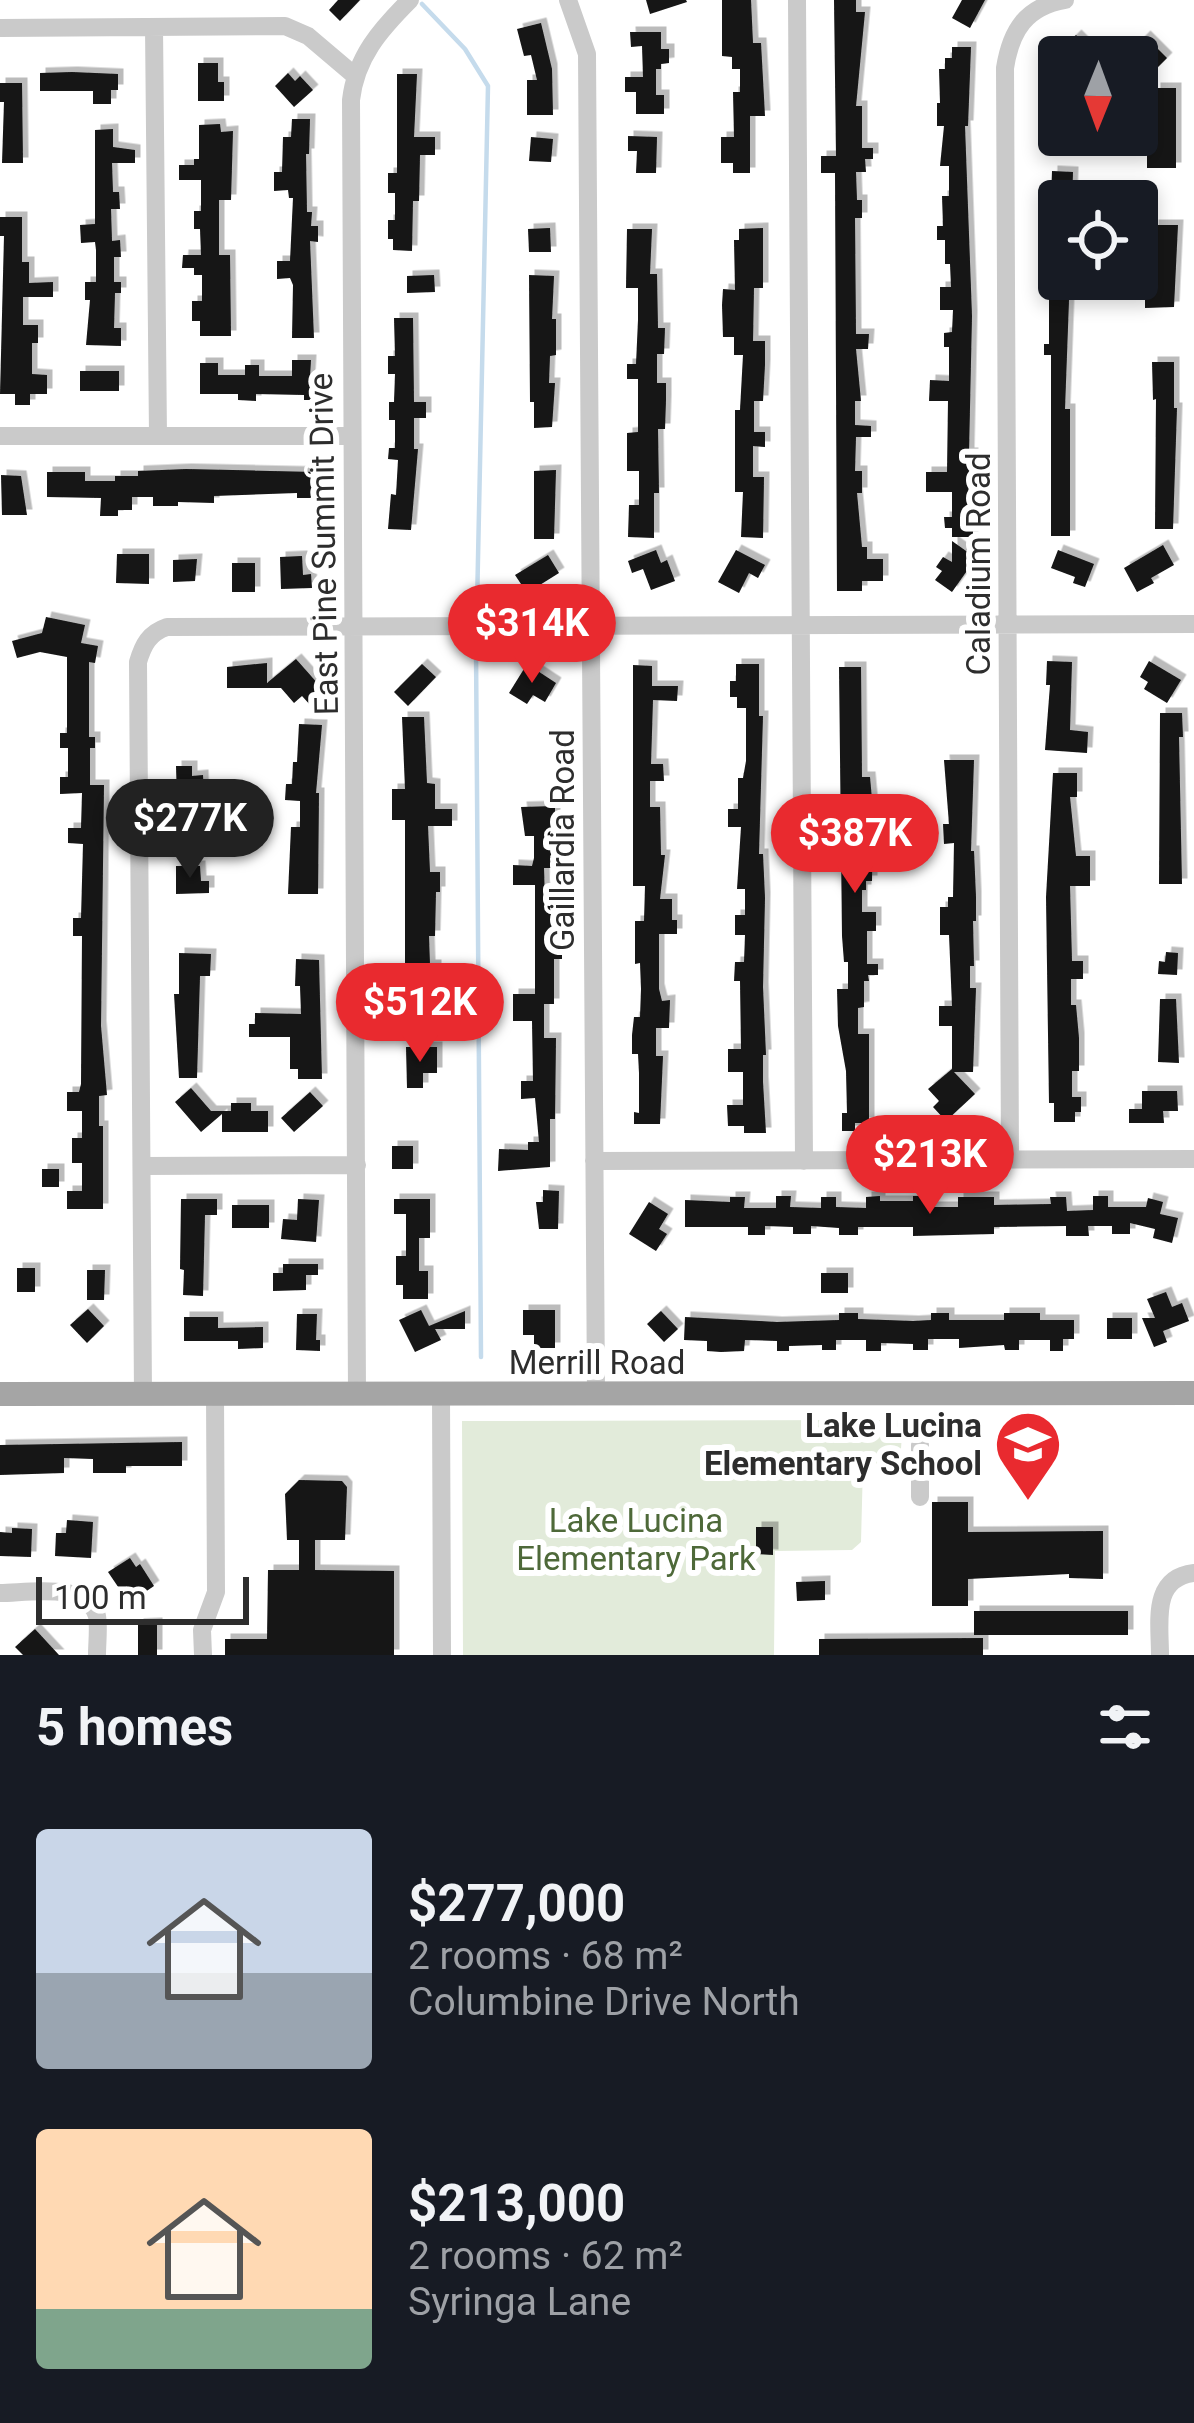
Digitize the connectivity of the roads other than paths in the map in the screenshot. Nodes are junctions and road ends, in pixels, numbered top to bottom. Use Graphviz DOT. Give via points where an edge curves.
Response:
graph roads {
  1 [pos="410,0"];
  2 [pos="568,0"];
  3 [pos="797,0"];
  4 [pos="1065,0"];
  5 [pos="154,26"];
  6 [pos="0,28"];
  7 [pos="354,75"];
  8 [pos="0,436"];
  9 [pos="158,436"];
  10 [pos="352,436"];
  11 [pos="1194,623"];
  12 [pos="1009,625"];
  13 [pos="590,626"];
  14 [pos="799,626"];
  15 [pos="354,627"];
  16 [pos="1010,1159"];
  17 [pos="1194,1159"];
  18 [pos="595,1161"];
  19 [pos="803,1161"];
  20 [pos="357,1165"];
  21 [pos="143,1166"];
  22 [pos="0,1394"];
  23 [pos="215,1394"];
  24 [pos="440,1394"];
  25 [pos="1194,1394"];
  26 [pos="143,1395"];
  27 [pos="358,1395"];
  28 [pos="596,1395"];
  29 [pos="920,1444"];
  30 [pos="920,1497"];
  31 [pos="1194,1573"];
  32 [pos="0,1593"];
  33 [pos="97,1655"];
  34 [pos="203,1655"];
  35 [pos="442,1655"];
  36 [pos="1160,1655"];
  1 -- 7 [label="street, East Pine Summit Drive"];
  2 -- 13 [label="street, Gaillardia Road" via="587,55"];
  3 -- 14 [label="street"];
  4 -- 12 [label="street, Caladium Road" via="1022,20 1005,68"];
  5 -- 6 [label="street"];
  5 -- 7 [label="street" via="285,26"];
  5 -- 9 [label="street"];
  7 -- 10 [label="street, East Pine Summit Drive"];
  8 -- 9 [label="street"];
  9 -- 10 [label="street"];
  10 -- 15 [label="street, East Pine Summit Drive"];
  11 -- 12 [label="street"];
  12 -- 14 [label="street"];
  12 -- 16 [label="street, Caladium Road"];
  13 -- 14 [label="street"];
  13 -- 15 [label="street"];
  13 -- 18 [label="street, Gaillardia Road"];
  14 -- 19 [label="street"];
  15 -- 20 [label="street, East Pine Summit Drive"];
  15 -- 21 [label="street" via="167,627 148,638 138,662"];
  16 -- 17 [label="street"];
  16 -- 19 [label="street"];
  18 -- 19 [label="street"];
  18 -- 28 [label="street, Gaillardia Road"];
  20 -- 21 [label="street"];
  20 -- 27 [label="street, East Pine Summit Drive"];
  21 -- 26 [label="street"];
  22 -- 26 [label="main road, Merrill Road"];
  23 -- 26 [label="main road, Merrill Road"];
  23 -- 27 [label="main road, Merrill Road"];
  23 -- 34 [label="street" via="216,1592 202,1630"];
  24 -- 27 [label="main road, Merrill Road"];
  24 -- 28 [label="main road, Merrill Road"];
  24 -- 35 [label="street"];
  25 -- 28 [label="main road, Merrill Road"];
  29 -- 30 [label="street"];
  31 -- 36 [label="street" via="1174,1579 1161,1597"];
  32 -- 33 [label="street" via="74,1593 89,1602"];
}
